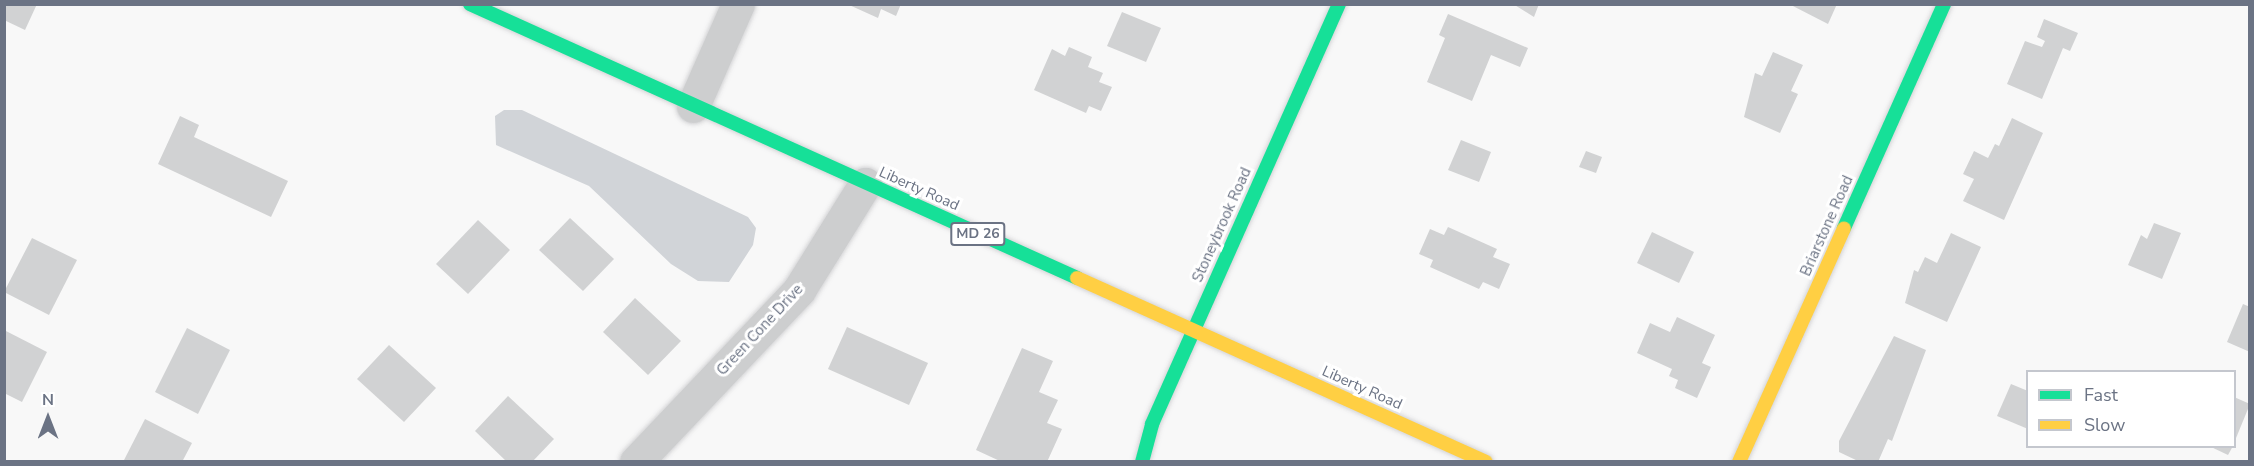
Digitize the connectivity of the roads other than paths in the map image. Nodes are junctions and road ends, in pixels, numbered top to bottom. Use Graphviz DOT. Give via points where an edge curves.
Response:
graph roads {
  1 [pos="470,4"];
  2 [pos="738,4"];
  3 [pos="1339,4"];
  4 [pos="1944,4"];
  5 [pos="693,106"];
  6 [pos="865,184"];
  7 [pos="1193,330"];
  8 [pos="636,462"];
  9 [pos="1142,462"];
  10 [pos="1486,462"];
  11 [pos="1739,462"];
  1 -- 5 [label="main road, Liberty Road / MD 26"];
  2 -- 5 [label="street"];
  3 -- 7 [label="main road, Stoneybrook Road"];
  4 -- 11 [label="main road, Briarstone Road"];
  5 -- 6 [label="main road, Liberty Road / MD 26"];
  6 -- 7 [label="main road, Liberty Road / MD 26"];
  6 -- 8 [label="street, Green Cone Drive" via="799,290"];
  7 -- 9 [label="main road, Stoneybrook Road" via="1152,424"];
  7 -- 10 [label="main road, Liberty Road / MD 26"];
}
